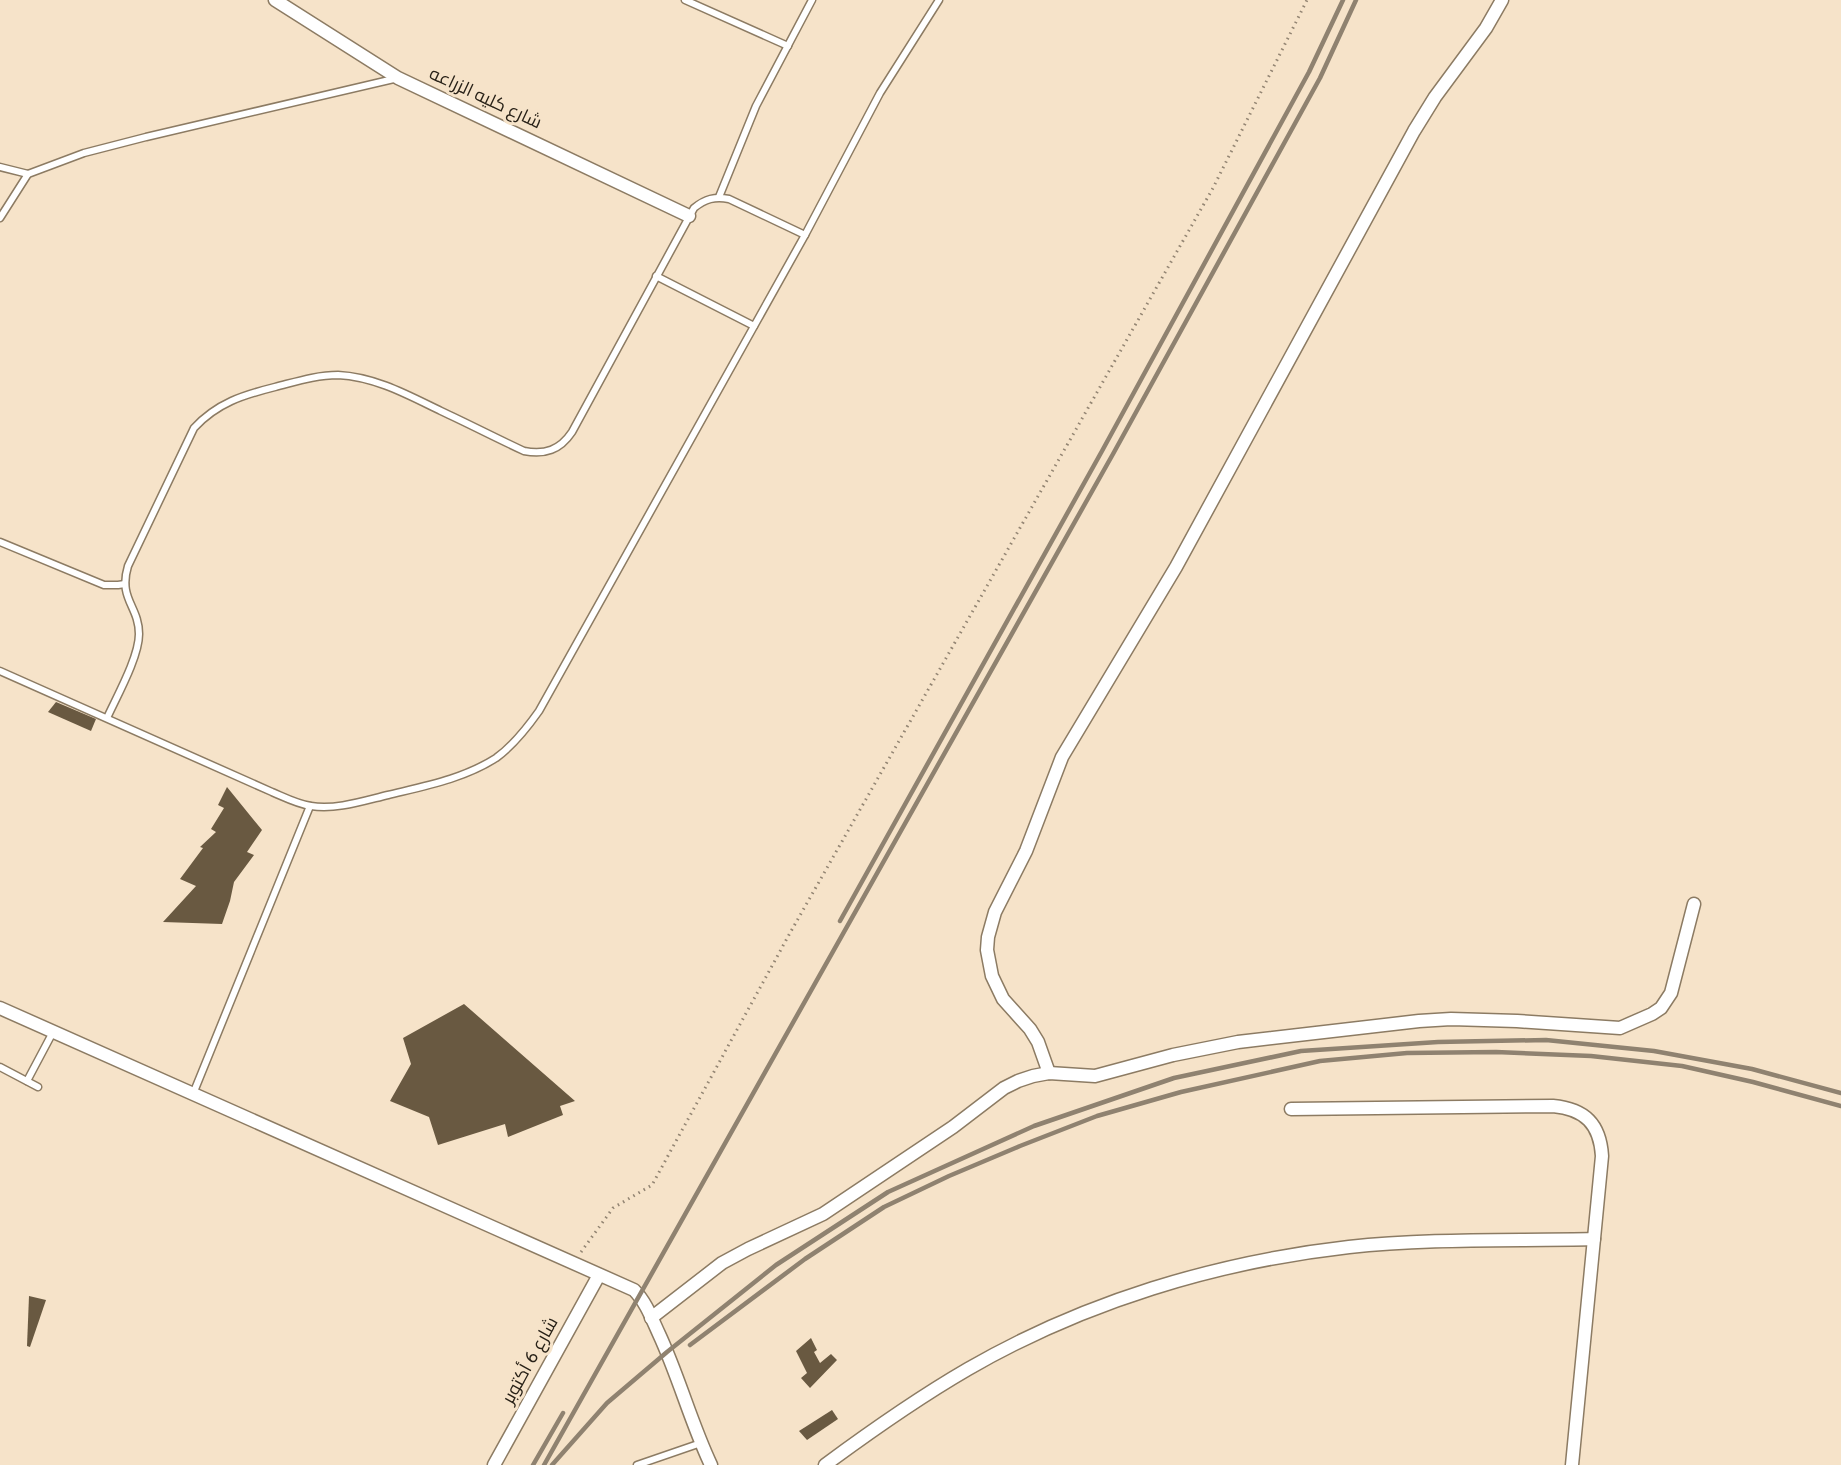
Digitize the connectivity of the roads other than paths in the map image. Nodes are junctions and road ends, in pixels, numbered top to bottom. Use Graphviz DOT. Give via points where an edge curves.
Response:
graph roads {
  1 [pos="275,0"];
  2 [pos="685,0"];
  3 [pos="812,0"];
  4 [pos="939,0"];
  5 [pos="1502,0"];
  6 [pos="788,46"];
  7 [pos="398,78"];
  8 [pos="0,167"];
  9 [pos="28,174"];
  10 [pos="719,197"];
  11 [pos="689,216"];
  12 [pos="0,218"];
  13 [pos="805,235"];
  14 [pos="656,276"];
  15 [pos="754,326"];
  16 [pos="0,542"];
  17 [pos="125,584"];
  18 [pos="0,671"];
  19 [pos="107,718"];
  20 [pos="310,806"];
  21 [pos="1694,904"];
  22 [pos="0,1008"];
  23 [pos="53,1032"];
  24 [pos="0,1067"];
  25 [pos="1049,1073"];
  26 [pos="27,1081"];
  27 [pos="38,1087"];
  28 [pos="193,1094"];
  29 [pos="1291,1109"];
  30 [pos="1594,1239"];
  31 [pos="599,1275"];
  32 [pos="651,1318"];
  33 [pos="701,1442"];
  34 [pos="494,1465"];
  35 [pos="637,1465"];
  36 [pos="711,1465"];
  37 [pos="825,1465"];
  38 [pos="1572,1465"];
  1 -- 7 [label="street, شارع كليه الزراعه"];
  2 -- 6 [label="lane"];
  3 -- 6 [label="lane"];
  4 -- 13 [label="lane" via="880,93"];
  5 -- 25 [label="street" via="1414,131 1176,567 1062,757 1026,851 995,912 987,950 992,976 1003,999 1038,1042"];
  6 -- 10 [label="lane" via="756,106"];
  7 -- 9 [label="lane" via="146,136"];
  7 -- 11 [label="street, شارع كليه الزراعه"];
  8 -- 9 [label="lane"];
  9 -- 12 [label="lane"];
  10 -- 11 [label="lane" via="702,202"];
  10 -- 13 [label="lane"];
  11 -- 14 [label="lane"];
  13 -- 15 [label="lane"];
  14 -- 15 [label="lane"];
  14 -- 17 [label="lane" via="572,432 560,446 543,453 524,451 398,390 353,376 320,376 250,393 221,405 194,428 128,566"];
  15 -- 20 [label="lane" via="528,728 498,756 461,776 347,805"];
  16 -- 17 [label="lane" via="104,585"];
  17 -- 19 [label="lane" via="138,622 138,644"];
  18 -- 19 [label="lane"];
  19 -- 20 [label="lane"];
  20 -- 28 [label="lane"];
  21 -- 25 [label="street" via="1671,993 1652,1014 1620,1028 1516,1021 1419,1021 1238,1042 1095,1076"];
  22 -- 23 [label="street"];
  23 -- 26 [label="lane"];
  23 -- 28 [label="street"];
  24 -- 26 [label="lane"];
  25 -- 32 [label="street" via="1018,1080 1004,1088 846,1200 800,1227 722,1263"];
  26 -- 27 [label="lane"];
  28 -- 31 [label="street"];
  29 -- 30 [label="street" via="1553,1106 1579,1112 1597,1130 1601,1142"];
  30 -- 37 [label="street" via="1351,1246 1203,1273 1106,1304 969,1368"];
  30 -- 38 [label="street"];
  31 -- 32 [label="street" via="634,1290"];
  31 -- 34 [label="street, شارع 6 أكتوبر"];
  32 -- 33 [label="street"];
  33 -- 35 [label="lane"];
  33 -- 36 [label="street"];
}
